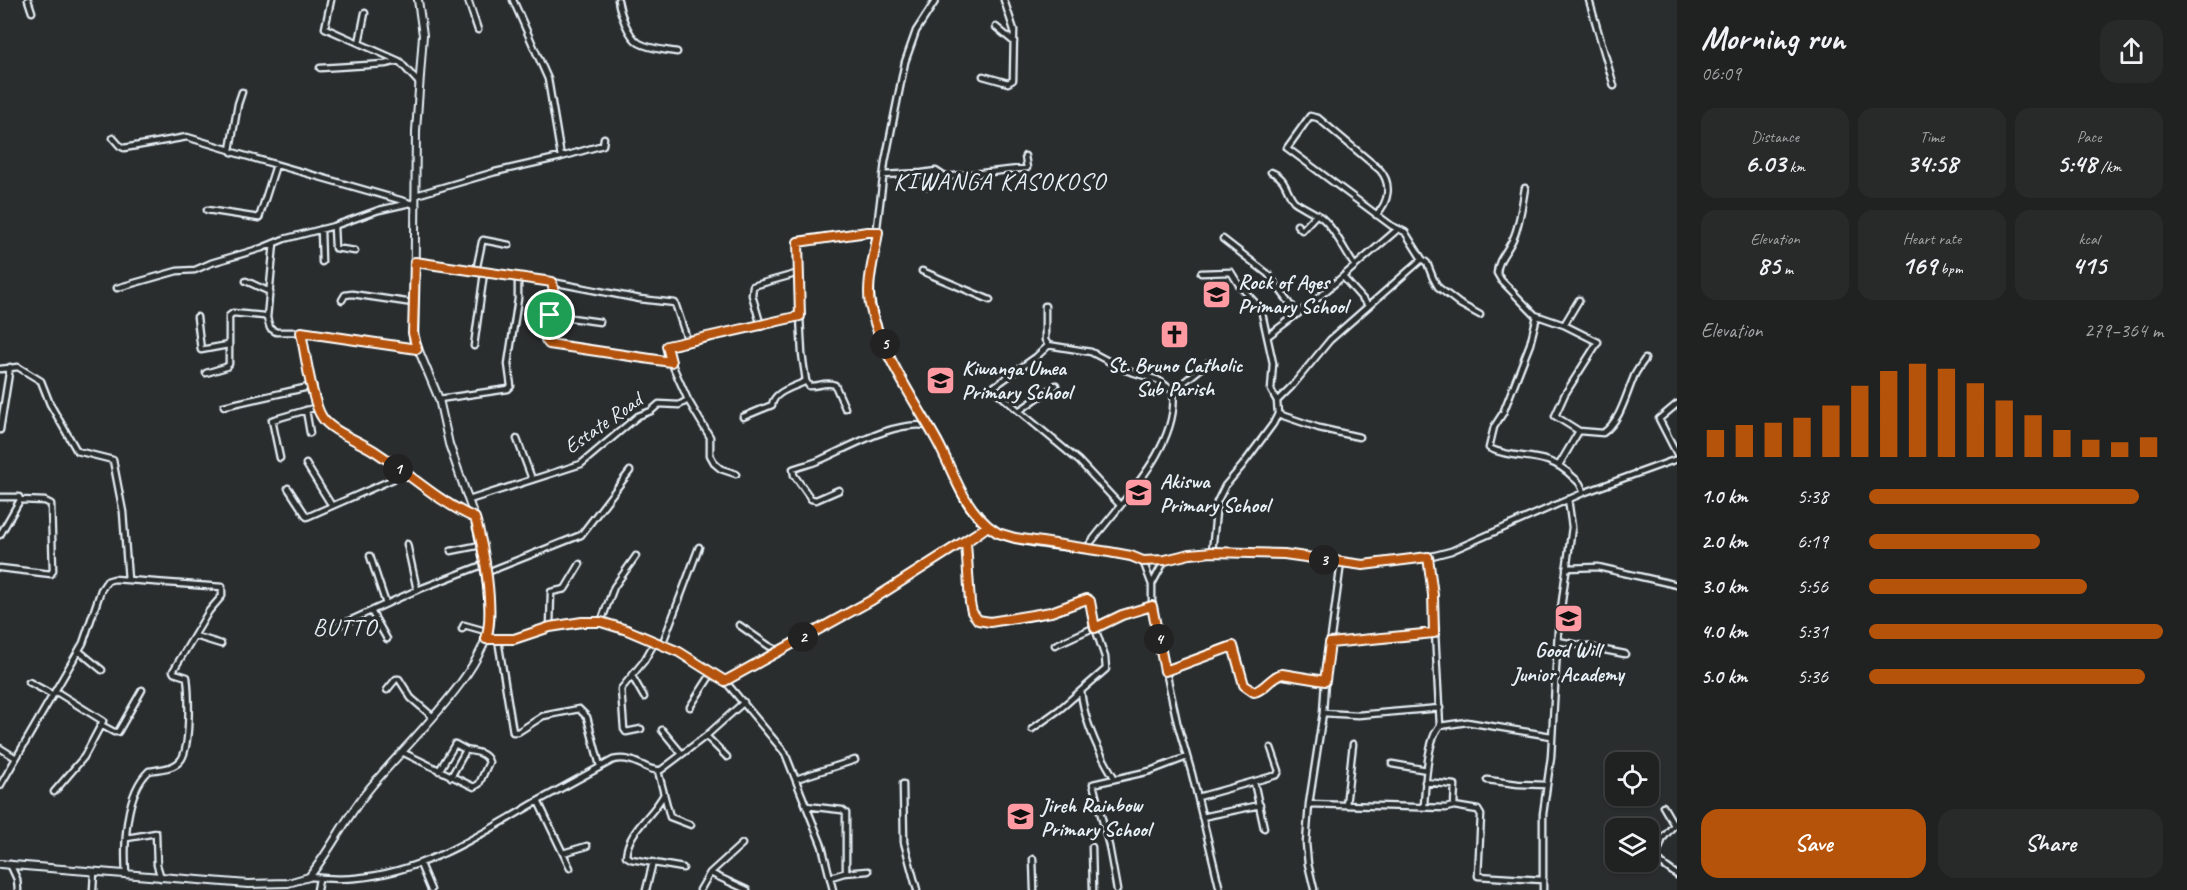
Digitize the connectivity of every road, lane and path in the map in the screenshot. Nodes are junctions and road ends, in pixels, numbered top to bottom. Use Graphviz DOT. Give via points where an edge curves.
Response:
graph roads {
  1 [pos="28,0"];
  2 [pos="331,0"];
  3 [pos="418,0"];
  4 [pos="468,0"];
  5 [pos="513,0"];
  6 [pos="618,0"];
  7 [pos="936,0"];
  8 [pos="1004,0"];
  9 [pos="1589,0"];
  10 [pos="32,12"];
  11 [pos="365,12"];
  12 [pos="996,27"];
  13 [pos="478,30"];
  14 [pos="1014,42"];
  15 [pos="359,43"];
  16 [pos="677,52"];
  17 [pos="399,61"];
  18 [pos="320,68"];
  19 [pos="983,76"];
  20 [pos="419,83"];
  21 [pos="1614,86"];
  22 [pos="242,92"];
  23 [pos="113,138"];
  24 [pos="604,138"];
  25 [pos="230,150"];
  26 [pos="1025,156"];
  27 [pos="561,157"];
  28 [pos="276,165"];
  29 [pos="1271,172"];
  30 [pos="922,173"];
  31 [pos="884,175"];
  32 [pos="928,186"];
  33 [pos="1525,188"];
  34 [pos="416,195"];
  35 [pos="413,204"];
  36 [pos="207,210"];
  37 [pos="1317,214"];
  38 [pos="1376,215"];
  39 [pos="1297,225"];
  40 [pos="334,226"];
  41 [pos="321,229"];
  42 [pos="1398,229"];
  43 [pos="878,232"];
  44 [pos="1223,239"];
  45 [pos="274,243"];
  46 [pos="509,245"];
  47 [pos="356,252"];
  48 [pos="1422,259"];
  49 [pos="322,262"];
  50 [pos="415,262"];
  51 [pos="1355,266"];
  52 [pos="476,271"];
  53 [pos="922,271"];
  54 [pos="484,273"];
  55 [pos="799,273"];
  56 [pos="1201,273"];
  57 [pos="1343,277"];
  58 [pos="518,278"];
  59 [pos="246,281"];
  60 [pos="552,282"];
  61 [pos="117,288"];
  62 [pos="270,292"];
  63 [pos="342,300"];
  64 [pos="990,300"];
  65 [pos="1579,300"];
  66 [pos="413,303"];
  67 [pos="1368,305"];
  68 [pos="1045,306"];
  69 [pos="1298,314"];
  70 [pos="550,315"];
  71 [pos="1480,315"];
  72 [pos="197,316"];
  73 [pos="800,316"];
  74 [pos="1537,316"];
  75 [pos="267,318"];
  76 [pos="600,322"];
  77 [pos="1564,325"];
  78 [pos="761,326"];
  79 [pos="301,332"];
  80 [pos="1268,336"];
  81 [pos="688,342"];
  82 [pos="228,345"];
  83 [pos="1049,345"];
  84 [pos="474,346"];
  85 [pos="417,349"];
  86 [pos="1645,359"];
  87 [pos="671,362"];
  88 [pos="1209,362"];
  89 [pos="10,367"];
  90 [pos="0,369"];
  91 [pos="206,373"];
  92 [pos="806,381"];
  93 [pos="313,386"];
  94 [pos="1056,386"];
  95 [pos="1173,391"];
  96 [pos="439,399"];
  97 [pos="688,400"];
  98 [pos="1277,401"];
  99 [pos="1677,404"];
  100 [pos="224,405"];
  101 [pos="317,406"];
  102 [pos="844,408"];
  103 [pos="306,410"];
  104 [pos="1019,411"];
  105 [pos="1278,414"];
  106 [pos="742,417"];
  107 [pos="928,426"];
  108 [pos="0,430"];
  109 [pos="1579,431"];
  110 [pos="310,433"];
  111 [pos="1359,437"];
  112 [pos="517,439"];
  113 [pos="1677,454"];
  114 [pos="280,458"];
  115 [pos="1677,459"];
  116 [pos="306,464"];
  117 [pos="1559,465"];
  118 [pos="630,471"];
  119 [pos="405,474"];
  120 [pos="736,474"];
  121 [pos="532,479"];
  122 [pos="288,488"];
  123 [pos="839,490"];
  124 [pos="1583,493"];
  125 [pos="0,497"];
  126 [pos="1568,499"];
  127 [pos="20,500"];
  128 [pos="469,500"];
  129 [pos="1119,504"];
  130 [pos="332,506"];
  131 [pos="475,518"];
  132 [pos="2,525"];
  133 [pos="988,526"];
  134 [pos="0,535"];
  135 [pos="966,542"];
  136 [pos="407,544"];
  137 [pos="481,544"];
  138 [pos="699,547"];
  139 [pos="1086,549"];
  140 [pos="451,551"];
  141 [pos="1212,552"];
  142 [pos="370,556"];
  143 [pos="636,556"];
  144 [pos="1428,557"];
  145 [pos="1165,560"];
  146 [pos="1143,561"];
  147 [pos="1341,563"];
  148 [pos="485,564"];
  149 [pos="580,564"];
  150 [pos="0,568"];
  151 [pos="1566,568"];
  152 [pos="485,573"];
  153 [pos="128,580"];
  154 [pos="1152,585"];
  155 [pos="1677,585"];
  156 [pos="417,590"];
  157 [pos="386,604"];
  158 [pos="1152,606"];
  159 [pos="371,611"];
  160 [pos="601,622"];
  161 [pos="739,625"];
  162 [pos="550,627"];
  163 [pos="1095,628"];
  164 [pos="462,629"];
  165 [pos="327,631"];
  166 [pos="1434,633"];
  167 [pos="195,636"];
  168 [pos="488,636"];
  169 [pos="387,639"];
  170 [pos="498,640"];
  171 [pos="1557,640"];
  172 [pos="655,642"];
  173 [pos="1330,643"];
  174 [pos="221,644"];
  175 [pos="662,645"];
  176 [pos="1055,645"];
  177 [pos="79,651"];
  178 [pos="779,651"];
  179 [pos="1625,654"];
  180 [pos="102,670"];
  181 [pos="1165,671"];
  182 [pos="712,673"];
  183 [pos="632,676"];
  184 [pos="725,681"];
  185 [pos="1325,681"];
  186 [pos="29,682"];
  187 [pos="142,690"];
  188 [pos="387,690"];
  189 [pos="1081,691"];
  190 [pos="54,693"];
  191 [pos="644,697"];
  192 [pos="744,702"];
  193 [pos="690,707"];
  194 [pos="1440,708"];
  195 [pos="1323,713"];
  196 [pos="433,717"];
  197 [pos="100,725"];
  198 [pos="1440,726"];
  199 [pos="641,729"];
  200 [pos="1032,729"];
  201 [pos="662,730"];
  202 [pos="705,736"];
  203 [pos="1551,736"];
  204 [pos="1353,744"];
  205 [pos="0,748"];
  206 [pos="1271,748"];
  207 [pos="466,750"];
  208 [pos="402,752"];
  209 [pos="682,754"];
  210 [pos="727,757"];
  211 [pos="1187,757"];
  212 [pos="16,758"];
  213 [pos="855,760"];
  214 [pos="1392,764"];
  215 [pos="600,766"];
  216 [pos="1427,770"];
  217 [pos="439,771"];
  218 [pos="658,771"];
  219 [pos="451,777"];
  220 [pos="796,779"];
  221 [pos="1115,779"];
  222 [pos="1487,780"];
  223 [pos="1254,782"];
  224 [pos="1425,782"];
  225 [pos="903,783"];
  226 [pos="1546,785"];
  227 [pos="0,786"];
  228 [pos="54,792"];
  229 [pos="664,794"];
  230 [pos="1198,797"];
  231 [pos="538,801"];
  232 [pos="1309,804"];
  233 [pos="1260,805"];
  234 [pos="1346,805"];
  235 [pos="806,806"];
  236 [pos="1454,806"];
  237 [pos="1663,806"];
  238 [pos="1424,807"];
  239 [pos="1202,817"];
  240 [pos="691,825"];
  241 [pos="1264,828"];
  242 [pos="127,838"];
  243 [pos="742,844"];
  244 [pos="586,846"];
  245 [pos="1092,847"];
  246 [pos="563,853"];
  247 [pos="1033,859"];
  248 [pos="653,862"];
  249 [pos="0,864"];
  250 [pos="10,864"];
  251 [pos="420,864"];
  252 [pos="570,868"];
  253 [pos="683,868"];
  254 [pos="868,871"];
  255 [pos="94,872"];
  256 [pos="710,873"];
  257 [pos="846,873"];
  258 [pos="126,874"];
  259 [pos="1677,875"];
  260 [pos="309,877"];
  261 [pos="831,877"];
  262 [pos="160,878"];
  263 [pos="319,879"];
  264 [pos="1542,880"];
  265 [pos="18,890"];
  266 [pos="93,890"];
  267 [pos="317,890"];
  268 [pos="431,890"];
  269 [pos="646,890"];
  270 [pos="700,890"];
  271 [pos="747,890"];
  272 [pos="833,890"];
  273 [pos="917,890"];
  274 [pos="1034,890"];
  275 [pos="1093,890"];
  276 [pos="1117,890"];
  277 [pos="1220,890"];
  278 [pos="1308,890"];
  279 [pos="1315,890"];
  280 [pos="1544,890"];
  1 -- 10 [label="street"];
  2 -- 15 [label="street" via="325,28"];
  3 -- 20 [label="street" via="423,35"];
  4 -- 13 [label="street"];
  5 -- 27 [label="street" via="548,78"];
  6 -- 16 [label="street" via="627,27 639,43"];
  7 -- 31 [label="street" via="916,31 908,54"];
  8 -- 14 [label="street"];
  9 -- 21 [label="street"];
  11 -- 15 [label="street"];
  12 -- 14 [label="street"];
  14 -- 19 [label="street" via="1012,82"];
  15 -- 17 [label="street"];
  17 -- 18 [label="street"];
  17 -- 20 [label="street"];
  20 -- 34 [label="street"];
  22 -- 25 [label="street"];
  23 -- 25 [label="street" via="124,148 187,137"];
  24 -- 27 [label="street" via="603,145"];
  25 -- 28 [label="street"];
  26 -- 30 [label="street" via="1027,168 945,177 936,171"];
  27 -- 34 [label="street"];
  28 -- 35 [label="street"];
  28 -- 36 [label="street" via="259,218"];
  29 -- 37 [label="street" via="1285,183 1295,202"];
  30 -- 31 [label="street"];
  30 -- 32 [label="street"];
  31 -- 43 [label="street"];
  33 -- 74 [label="street" via="1517,230 1501,256 1497,273"];
  34 -- 35 [label="street"];
  35 -- 40 [label="street"];
  35 -- 50 [label="street"];
  37 -- 39 [label="street" via="1302,230"];
  37 -- 51 [label="street"];
  38 -- 38 [label="street" via="1385,205 1386,177 1318,118 1310,116 1287,148"];
  38 -- 42 [label="street"];
  40 -- 41 [label="street"];
  40 -- 47 [label="street" via="335,248"];
  41 -- 45 [label="street"];
  41 -- 49 [label="street"];
  42 -- 48 [label="street" via="1405,232"];
  42 -- 51 [label="street"];
  43 -- 55 [label="street" via="798,242"];
  43 -- 107 [label="street" via="870,284 872,311 909,394"];
  44 -- 69 [label="street" via="1268,274"];
  45 -- 61 [label="street" via="195,270"];
  45 -- 62 [label="street"];
  46 -- 52 [label="street" via="483,240"];
  48 -- 67 [label="street"];
  48 -- 71 [label="street" via="1438,287"];
  50 -- 52 [label="street"];
  50 -- 66 [label="street"];
  51 -- 57 [label="street"];
  52 -- 54 [label="street"];
  53 -- 64 [label="street"];
  54 -- 58 [label="street"];
  54 -- 84 [label="street"];
  55 -- 73 [label="street"];
  55 -- 78 [label="street" via="753,286"];
  56 -- 80 [label="street" via="1231,272 1262,309"];
  57 -- 67 [label="street"];
  57 -- 69 [label="street"];
  58 -- 60 [label="street"];
  58 -- 96 [label="street" via="508,364 511,386"];
  59 -- 62 [label="street"];
  60 -- 70 [label="street"];
  60 -- 81 [label="street" via="675,303"];
  62 -- 75 [label="street"];
  63 -- 66 [label="street" via="352,294"];
  65 -- 77 [label="street"];
  66 -- 85 [label="street"];
  67 -- 98 [label="street" via="1330,340"];
  68 -- 83 [label="street"];
  69 -- 80 [label="street"];
  70 -- 76 [label="street"];
  70 -- 87 [label="street" via="546,340 549,344"];
  72 -- 82 [label="street" via="201,350"];
  73 -- 78 [label="street"];
  73 -- 92 [label="street"];
  74 -- 77 [label="street"];
  74 -- 117 [label="street" via="1489,448"];
  75 -- 79 [label="street" via="272,330"];
  75 -- 82 [label="street" via="231,314"];
  77 -- 109 [label="street" via="1598,342 1555,414"];
  78 -- 81 [label="street"];
  79 -- 85 [label="street"];
  79 -- 93 [label="street"];
  80 -- 98 [label="street" via="1273,363 1271,390"];
  81 -- 87 [label="street" via="667,346"];
  82 -- 91 [label="street" via="228,366"];
  83 -- 95 [label="street" via="1090,352 1125,370 1158,380"];
  83 -- 104 [label="street" via="992,388"];
  85 -- 96 [label="street"];
  86 -- 109 [label="street" via="1607,430 1597,434"];
  87 -- 97 [label="street"];
  88 -- 95 [label="street"];
  89 -- 90 [label="street"];
  89 -- 108 [label="street"];
  89 -- 153 [label="street" via="21,368 42,383 77,451 112,460 123,512"];
  92 -- 102 [label="street" via="814,387 835,385"];
  92 -- 106 [label="street" via="777,393 772,405"];
  93 -- 100 [label="street"];
  93 -- 101 [label="street"];
  94 -- 104 [label="street"];
  95 -- 129 [label="street" via="1172,412 1162,447"];
  96 -- 128 [label="street" via="449,444"];
  97 -- 120 [label="street" via="710,437 710,454 715,464"];
  97 -- 121 [label="street, Estate Road" via="679,405 659,404 638,416 581,464"];
  98 -- 105 [label="street"];
  99 -- 113 [label="street" via="1659,419"];
  101 -- 103 [label="street"];
  101 -- 119 [label="street" via="327,424"];
  103 -- 110 [label="street"];
  103 -- 114 [label="street" via="272,421"];
  104 -- 129 [label="street" via="1079,461"];
  105 -- 111 [label="street"];
  105 -- 141 [label="street" via="1217,501"];
  107 -- 123 [label="street" via="886,432 793,469 811,499"];
  107 -- 133 [label="street" via="967,503"];
  109 -- 117 [label="street"];
  112 -- 121 [label="street"];
  115 -- 124 [label="street"];
  116 -- 130 [label="street"];
  117 -- 124 [label="street" via="1579,482"];
  118 -- 152 [label="street" via="581,535"];
  119 -- 130 [label="street"];
  119 -- 131 [label="street" via="458,511"];
  121 -- 128 [label="street, Estate Road"];
  122 -- 130 [label="street" via="307,517"];
  124 -- 126 [label="street"];
  125 -- 127 [label="street"];
  126 -- 144 [label="street" via="1451,551"];
  126 -- 151 [label="street" via="1572,523"];
  127 -- 132 [label="street"];
  127 -- 150 [label="street" via="51,505 52,573"];
  128 -- 131 [label="street"];
  129 -- 139 [label="street"];
  131 -- 137 [label="street"];
  132 -- 134 [label="street"];
  133 -- 135 [label="street"];
  133 -- 139 [label="street" via="1015,538"];
  135 -- 163 [label="street" via="970,603 978,620 990,622 1051,612 1087,599"];
  135 -- 178 [label="street"];
  136 -- 156 [label="street"];
  137 -- 140 [label="street"];
  137 -- 148 [label="street"];
  138 -- 175 [label="street"];
  139 -- 146 [label="street"];
  141 -- 145 [label="street"];
  141 -- 147 [label="street" via="1284,554"];
  142 -- 157 [label="street"];
  143 -- 160 [label="street" via="614,587"];
  144 -- 147 [label="street" via="1374,565"];
  144 -- 166 [label="street"];
  145 -- 146 [label="street"];
  145 -- 154 [label="street"];
  146 -- 154 [label="street"];
  147 -- 173 [label="street"];
  148 -- 152 [label="street"];
  148 -- 156 [label="street"];
  149 -- 162 [label="street" via="565,589 551,592"];
  151 -- 155 [label="street" via="1598,567"];
  151 -- 171 [label="street"];
  152 -- 168 [label="street"];
  153 -- 167 [label="street" via="222,587 222,596"];
  153 -- 177 [label="street" via="111,579 104,585"];
  154 -- 158 [label="street"];
  156 -- 157 [label="street"];
  157 -- 159 [label="street"];
  158 -- 163 [label="street"];
  158 -- 181 [label="street"];
  159 -- 165 [label="street"];
  159 -- 169 [label="street"];
  160 -- 162 [label="street"];
  160 -- 172 [label="street"];
  161 -- 178 [label="street"];
  162 -- 170 [label="street" via="523,637"];
  163 -- 176 [label="street"];
  163 -- 189 [label="street" via="1106,669"];
  164 -- 168 [label="street" via="464,625"];
  166 -- 173 [label="street"];
  166 -- 194 [label="street"];
  167 -- 174 [label="street"];
  167 -- 242 [label="street" via="173,673 187,677 184,754 172,766 145,774 130,808"];
  168 -- 170 [label="street"];
  168 -- 196 [label="street" via="474,662"];
  170 -- 215 [label="street" via="513,732 543,716 579,709 587,717"];
  171 -- 179 [label="street"];
  171 -- 203 [label="street"];
  172 -- 175 [label="street"];
  172 -- 183 [label="street"];
  173 -- 185 [label="street"];
  175 -- 182 [label="street"];
  177 -- 180 [label="street"];
  177 -- 190 [label="street"];
  178 -- 184 [label="street"];
  181 -- 185 [label="street" via="1233,646 1244,685 1250,690 1259,691 1282,674"];
  181 -- 211 [label="street"];
  182 -- 184 [label="street"];
  182 -- 193 [label="street"];
  183 -- 191 [label="street"];
  183 -- 199 [label="street" via="621,689 624,729"];
  184 -- 192 [label="street"];
  185 -- 195 [label="street"];
  186 -- 190 [label="street"];
  187 -- 197 [label="street" via="118,732"];
  188 -- 196 [label="street" via="399,679 411,698"];
  189 -- 200 [label="street"];
  189 -- 221 [label="street" via="1091,730"];
  190 -- 197 [label="street" via="102,719"];
  190 -- 212 [label="street"];
  192 -- 202 [label="street"];
  192 -- 220 [label="street" via="785,753"];
  194 -- 195 [label="street" via="1358,715"];
  194 -- 198 [label="street"];
  195 -- 232 [label="street"];
  196 -- 208 [label="street"];
  197 -- 228 [label="street" via="84,757"];
  198 -- 203 [label="street" via="1467,722"];
  198 -- 216 [label="street" via="1433,735"];
  201 -- 209 [label="street"];
  202 -- 209 [label="street"];
  202 -- 210 [label="street"];
  203 -- 226 [label="street"];
  204 -- 234 [label="street"];
  205 -- 212 [label="street"];
  206 -- 223 [label="street" via="1278,773"];
  207 -- 217 [label="street" via="455,744"];
  207 -- 219 [label="street"];
  207 -- 219 [label="street" via="482,753 488,759 479,784 474,787"];
  208 -- 217 [label="street"];
  208 -- 260 [label="street" via="365,793"];
  209 -- 218 [label="street"];
  211 -- 221 [label="street"];
  211 -- 230 [label="street"];
  212 -- 227 [label="street"];
  213 -- 220 [label="street"];
  214 -- 216 [label="street"];
  215 -- 218 [label="street" via="625,758"];
  215 -- 231 [label="street"];
  216 -- 224 [label="street"];
  217 -- 219 [label="street"];
  218 -- 229 [label="street"];
  220 -- 235 [label="street"];
  221 -- 276 [label="street" via="1093,784"];
  222 -- 226 [label="street"];
  223 -- 230 [label="street"];
  223 -- 233 [label="street"];
  224 -- 236 [label="street" via="1455,785"];
  224 -- 238 [label="street"];
  225 -- 273 [label="street" via="904,842"];
  226 -- 264 [label="street"];
  229 -- 240 [label="street" via="670,817"];
  229 -- 248 [label="street" via="631,837 627,850 627,858"];
  230 -- 239 [label="street"];
  231 -- 246 [label="street"];
  231 -- 251 [label="street"];
  232 -- 234 [label="street"];
  232 -- 279 [label="street" via="1306,843"];
  233 -- 239 [label="street"];
  233 -- 241 [label="street"];
  234 -- 238 [label="street"];
  235 -- 257 [label="street" via="846,813"];
  235 -- 261 [label="street"];
  236 -- 238 [label="street"];
  236 -- 264 [label="street" via="1478,810 1481,815 1478,876"];
  237 -- 259 [label="street" via="1674,825 1662,838 1656,857"];
  239 -- 277 [label="street"];
  242 -- 258 [label="street"];
  242 -- 262 [label="street" via="156,833"];
  243 -- 256 [label="street"];
  244 -- 246 [label="street"];
  245 -- 275 [label="street"];
  246 -- 252 [label="street"];
  247 -- 274 [label="street"];
  248 -- 253 [label="street"];
  248 -- 269 [label="street"];
  249 -- 250 [label="street"];
  250 -- 255 [label="street"];
  250 -- 265 [label="street"];
  251 -- 263 [label="street" via="384,874"];
  251 -- 268 [label="street"];
  254 -- 257 [label="street"];
  255 -- 258 [label="street"];
  255 -- 266 [label="street"];
  256 -- 270 [label="street"];
  256 -- 271 [label="street"];
  257 -- 261 [label="street"];
  258 -- 262 [label="street"];
  260 -- 262 [label="street" via="276,885"];
  260 -- 263 [label="street"];
  261 -- 272 [label="street"];
  263 -- 267 [label="street"];
  264 -- 280 [label="street"];
  278 -- 279 [label="street"];
}
